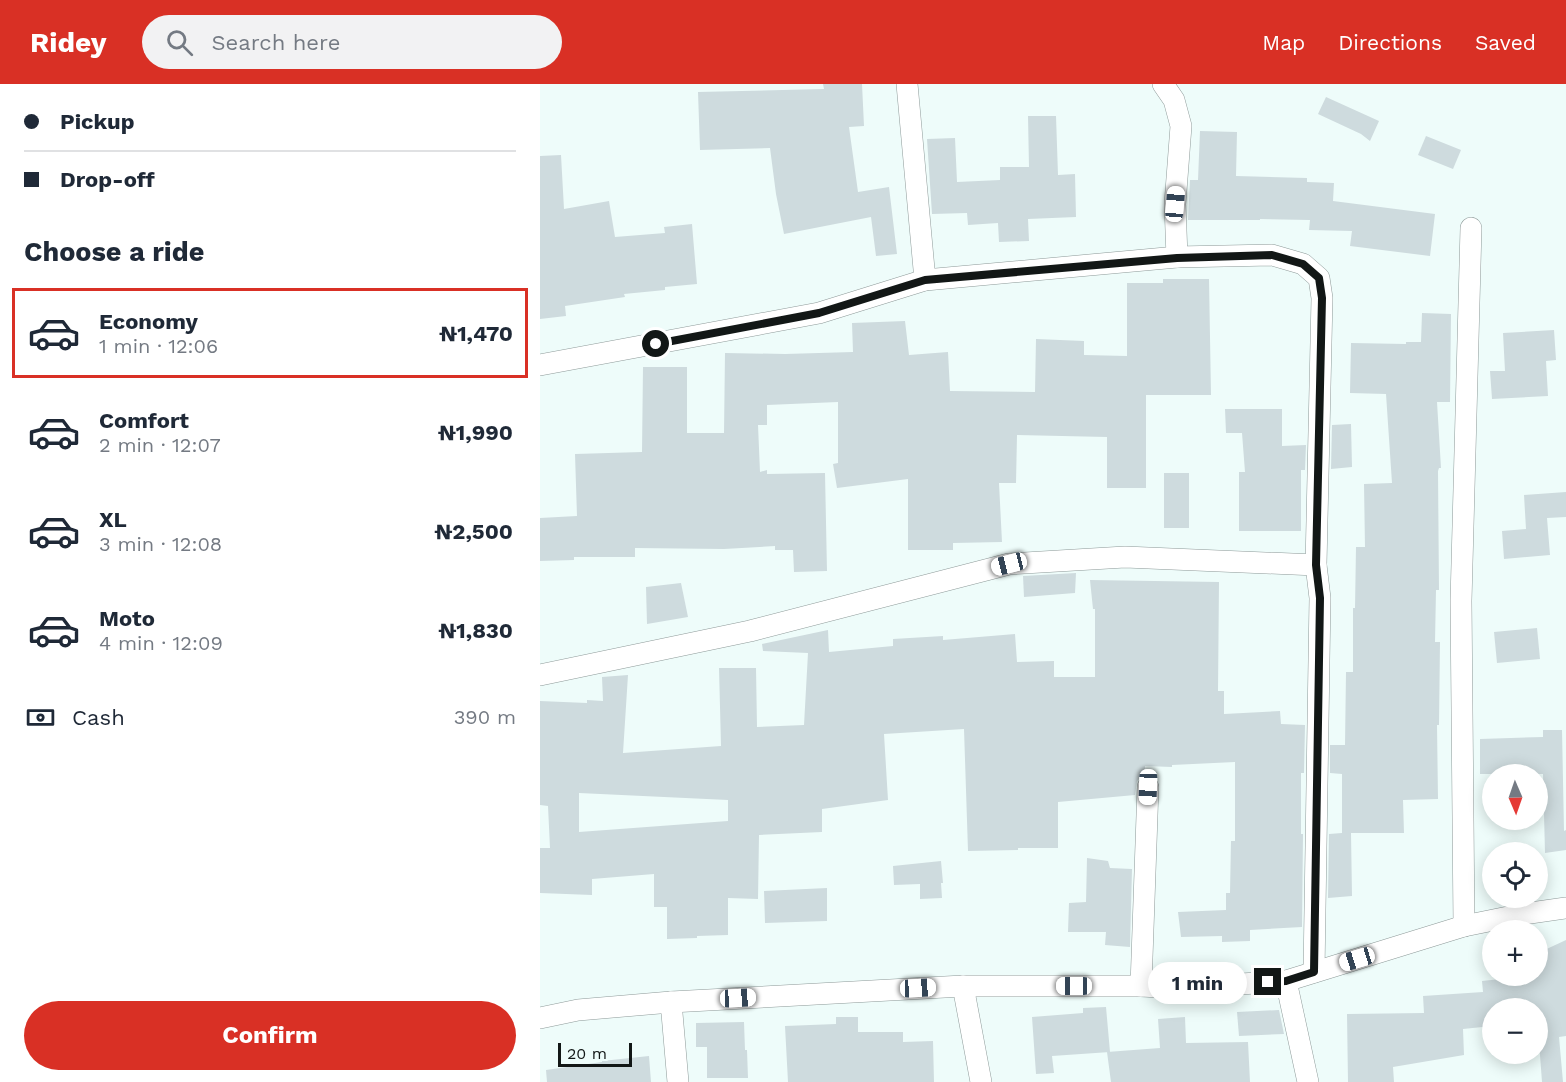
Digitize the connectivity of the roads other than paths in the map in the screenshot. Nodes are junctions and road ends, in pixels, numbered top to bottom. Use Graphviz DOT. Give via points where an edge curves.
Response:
graph roads {
  1 [pos="907,84"];
  2 [pos="1163,84"];
  3 [pos="1471,228"];
  4 [pos="1177,258"];
  5 [pos="925,280"];
  6 [pos="540,365"];
  7 [pos="1316,565"];
  8 [pos="540,675"];
  9 [pos="1148,787"];
  10 [pos="1566,908"];
  11 [pos="1464,926"];
  12 [pos="1314,972"];
  13 [pos="1286,981"];
  14 [pos="963,986"];
  15 [pos="1141,986"];
  16 [pos="671,1002"];
  17 [pos="540,1018"];
  18 [pos="678,1082"];
  19 [pos="981,1082"];
  20 [pos="1308,1082"];
  1 -- 5 [label="street"];
  2 -- 4 [label="street" via="1174,100 1181,126 1175,204"];
  3 -- 11 [label="street" via="1461,601"];
  4 -- 5 [label="street"];
  4 -- 7 [label="street" via="1272,255 1303,264 1319,278 1322,298"];
  5 -- 6 [label="street" via="819,313"];
  7 -- 8 [label="street" via="1125,557 1009,564 750,632"];
  7 -- 12 [label="street" via="1320,598"];
  9 -- 15 [label="street"];
  10 -- 11 [label="street"];
  11 -- 12 [label="street"];
  12 -- 13 [label="street"];
  13 -- 15 [label="street" via="1178,988"];
  13 -- 20 [label="street"];
  14 -- 15 [label="street"];
  14 -- 16 [label="street"];
  14 -- 19 [label="street"];
  16 -- 17 [label="street" via="578,1010"];
  16 -- 18 [label="street"];
}
